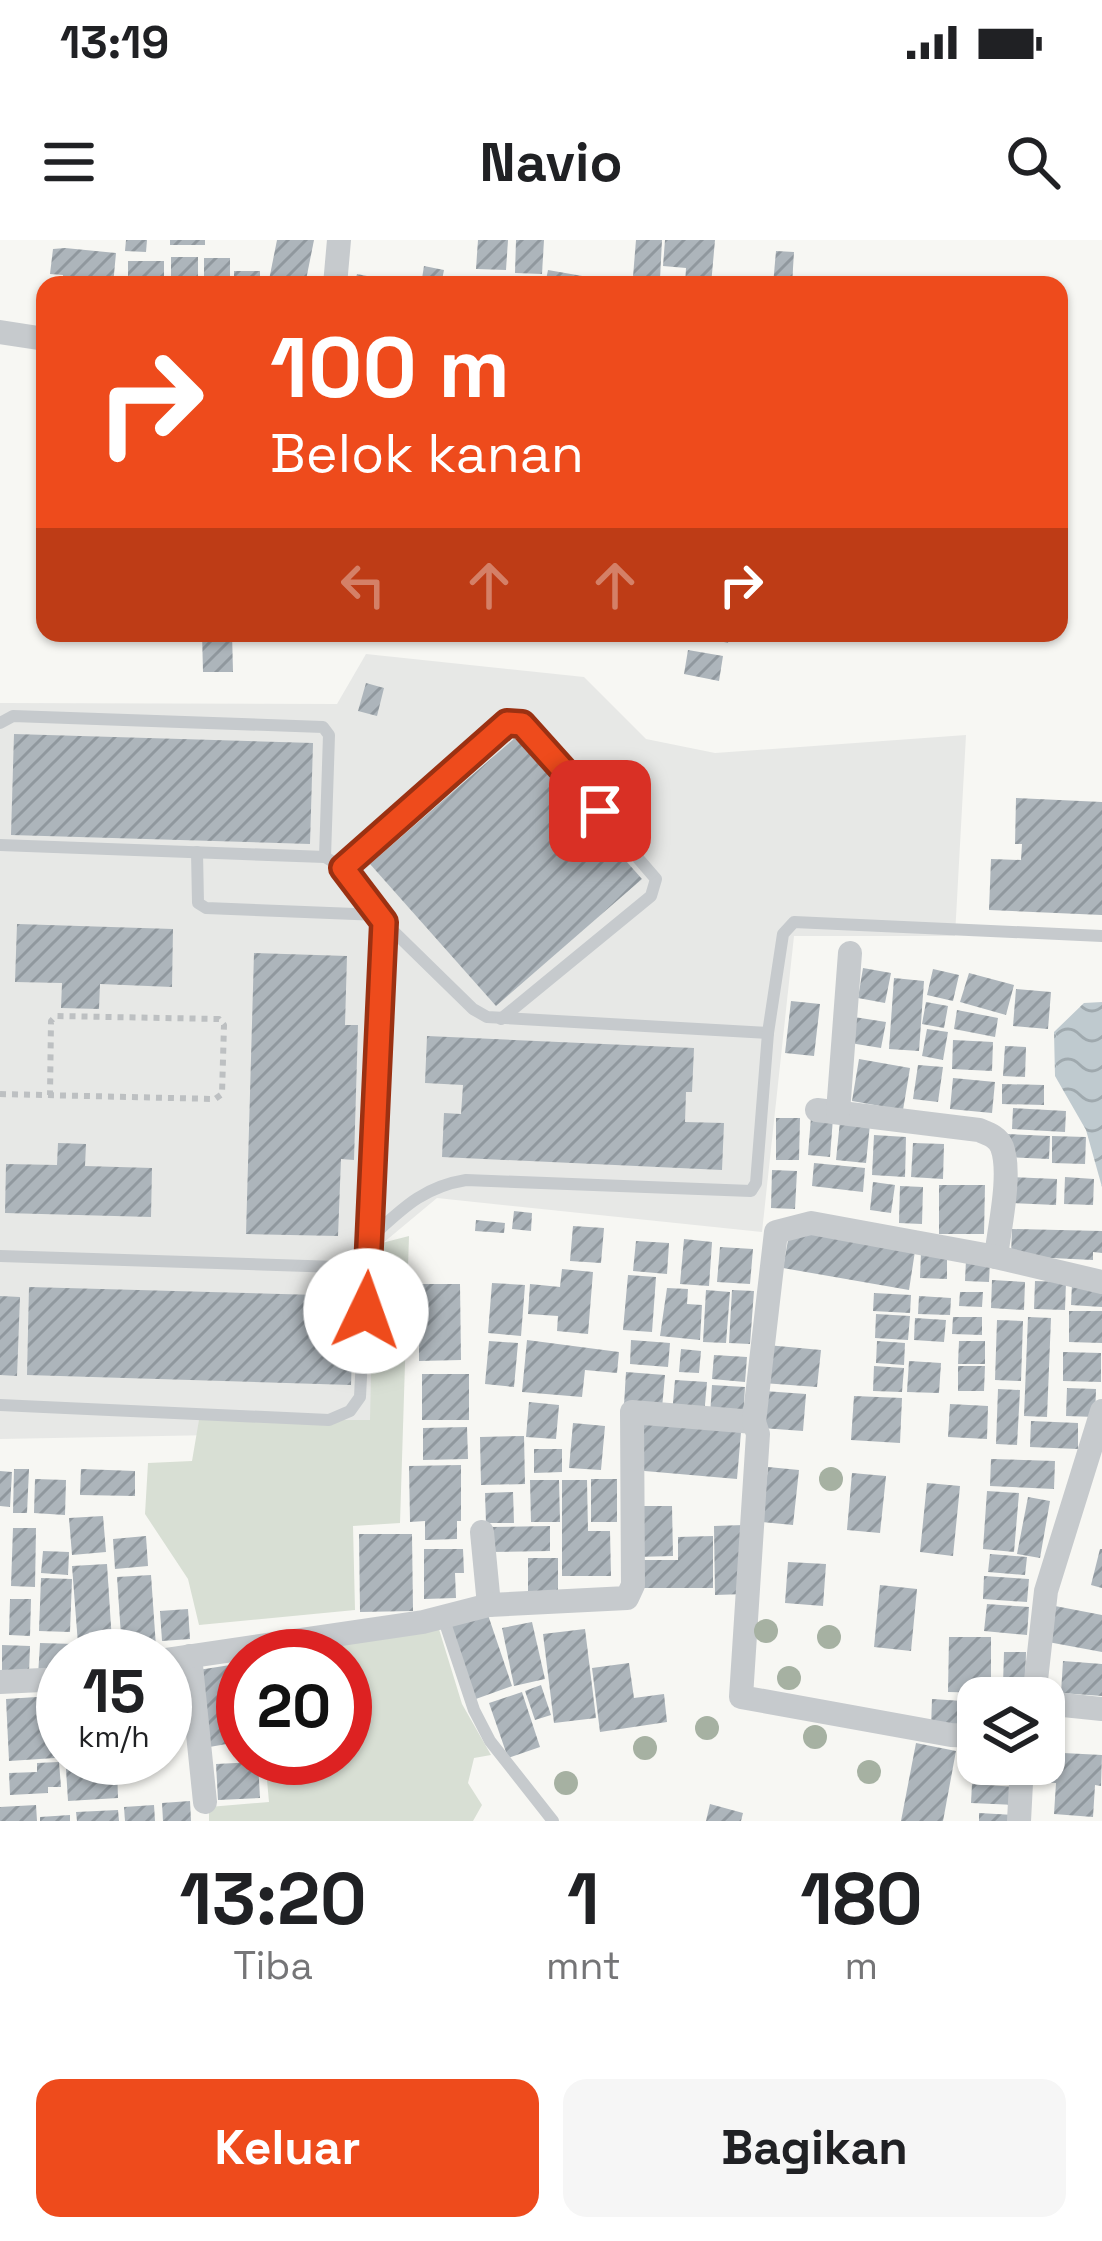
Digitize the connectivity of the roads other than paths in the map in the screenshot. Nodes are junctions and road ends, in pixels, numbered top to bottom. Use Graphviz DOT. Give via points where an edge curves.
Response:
graph roads {
  1 [pos="339,240"];
  2 [pos="336,276"];
  3 [pos="0,332"];
  4 [pos="36,338"];
  5 [pos="0,723"];
  6 [pos="0,845"];
  7 [pos="196,851"];
  8 [pos="325,857"];
  9 [pos="343,868"];
  10 [pos="382,919"];
  11 [pos="1102,937"];
  12 [pos="850,953"];
  13 [pos="501,1019"];
  14 [pos="769,1033"];
  15 [pos="369,1239"];
  16 [pos="0,1256"];
  17 [pos="996,1257"];
  18 [pos="368,1268"];
  19 [pos="1102,1282"];
  20 [pos="0,1406"];
  21 [pos="1102,1411"];
  22 [pos="754,1423"];
  23 [pos="482,1532"];
  24 [pos="489,1605"];
  25 [pos="443,1617"];
  26 [pos="192,1656"];
  27 [pos="1036,1677"];
  28 [pos="36,1680"];
  29 [pos="0,1682"];
  30 [pos="1065,1705"];
  31 [pos="1102,1709"];
  32 [pos="192,1735"];
  33 [pos="957,1735"];
  34 [pos="1021,1785"];
  35 [pos="205,1802"];
  36 [pos="553,1821"];
  37 [pos="1019,1821"];
  1 -- 2 [label="street"];
  3 -- 4 [label="street"];
  5 -- 8 [label="lane" via="13,716 323,727"];
  6 -- 7 [label="lane"];
  7 -- 8 [label="lane"];
  7 -- 10 [label="lane" via="198,903 206,908"];
  8 -- 9 [label="lane"];
  9 -- 10 [label="lane"];
  9 -- 13 [label="lane" via="507,723 522,724 656,879 651,896"];
  10 -- 13 [label="lane" via="473,1010"];
  10 -- 15 [label="lane"];
  11 -- 14 [label="lane" via="794,922 783,934"];
  12 -- 17 [label="street" via="828,1112 995,1137 1005,1168"];
  13 -- 14 [label="lane"];
  14 -- 15 [label="lane" via="751,1191 466,1180 437,1184"];
  15 -- 18 [label="lane"];
  16 -- 18 [label="lane"];
  17 -- 19 [label="street"];
  17 -- 22 [label="street" via="811,1223 776,1232"];
  18 -- 20 [label="lane" via="360,1396 329,1420"];
  21 -- 27 [label="street" via="1046,1591"];
  22 -- 24 [label="street" via="632,1412 627,1598"];
  22 -- 33 [label="street" via="741,1697"];
  23 -- 24 [label="street"];
  24 -- 25 [label="street"];
  25 -- 26 [label="street"];
  25 -- 36 [label="lane" via="490,1741"];
  28 -- 29 [label="street"];
  30 -- 31 [label="street"];
  32 -- 35 [label="street"];
  34 -- 37 [label="street"];
}
